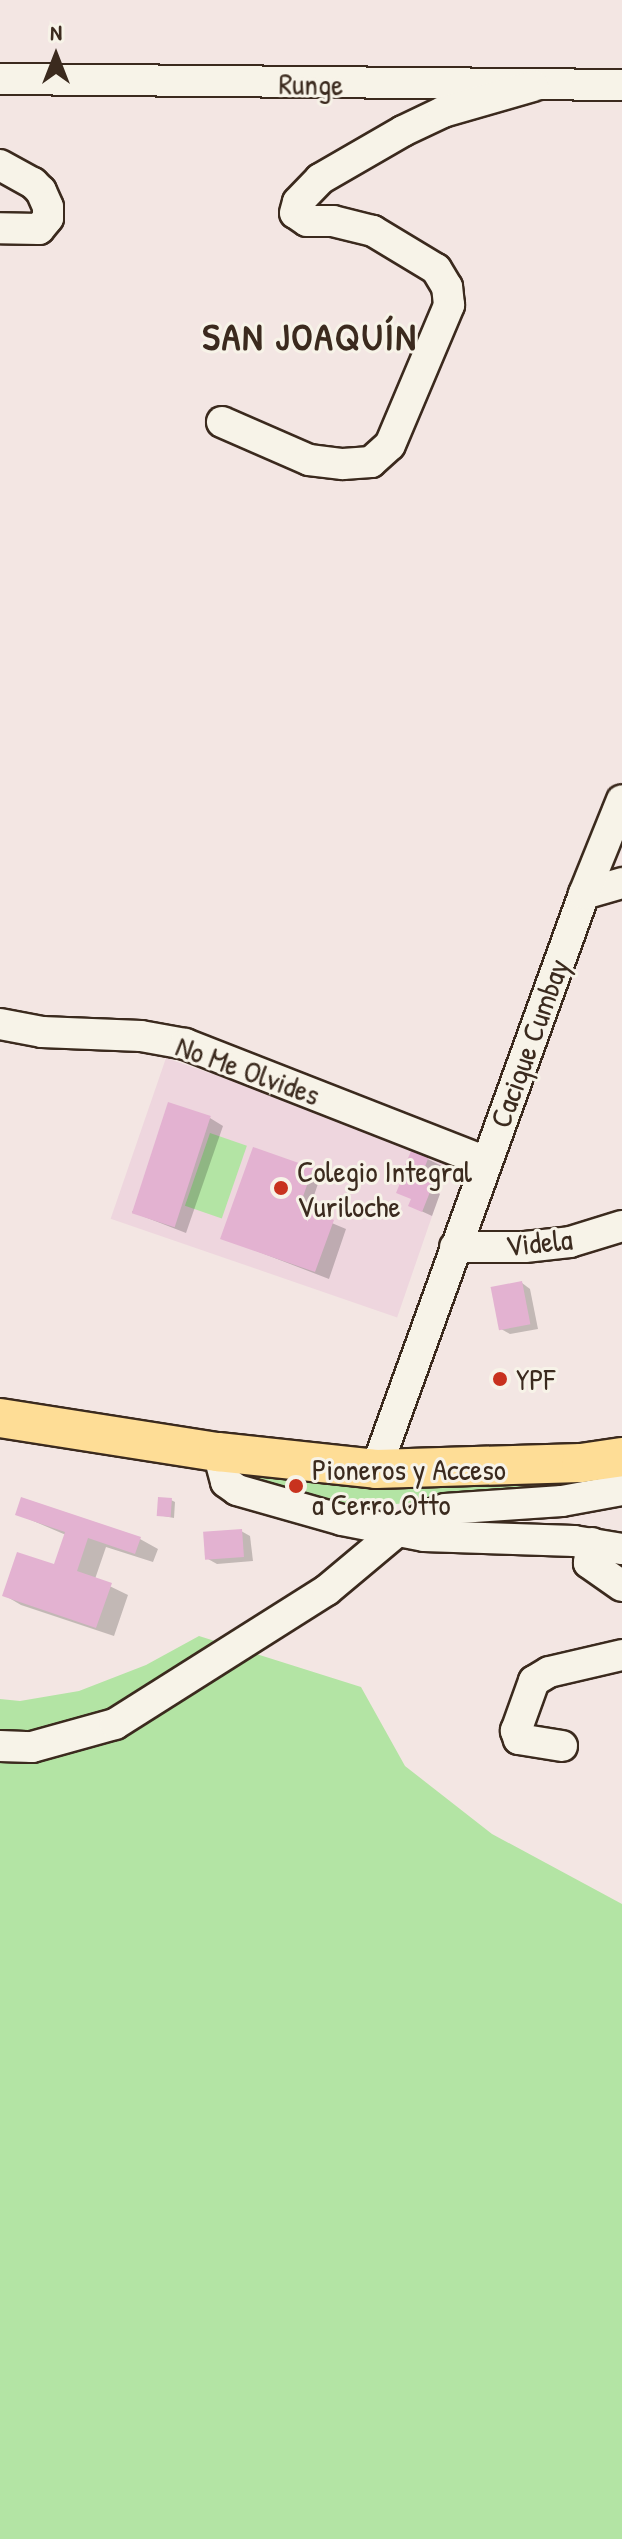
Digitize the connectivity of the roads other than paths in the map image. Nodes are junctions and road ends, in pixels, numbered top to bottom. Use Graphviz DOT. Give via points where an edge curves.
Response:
graph roads {
  1 [pos="0,79"];
  2 [pos="622,85"];
  3 [pos="533,86"];
  4 [pos="0,165"];
  5 [pos="0,228"];
  6 [pos="222,422"];
  7 [pos="622,800"];
  8 [pos="622,883"];
  9 [pos="584,894"];
  10 [pos="0,1024"];
  11 [pos="486,1162"];
  12 [pos="622,1226"];
  13 [pos="455,1247"];
  14 [pos="0,1418"];
  15 [pos="218,1452"];
  16 [pos="622,1457"];
  17 [pos="376,1469"];
  18 [pos="622,1490"];
  19 [pos="396,1532"];
  20 [pos="592,1543"];
  21 [pos="622,1549"];
  22 [pos="622,1586"];
  23 [pos="622,1655"];
  24 [pos="0,1746"];
  25 [pos="562,1746"];
  1 -- 3 [label="street, Runge"];
  2 -- 3 [label="street, Runge"];
  3 -- 6 [label="street" via="443,112 403,131 320,179 298,202 295,213 307,221 373,231 436,269 447,287 449,305 390,445 371,462 320,461"];
  4 -- 5 [label="street" via="33,183 48,207 48,218 39,229"];
  7 -- 9 [label="street, Cacique Cumbay"];
  8 -- 9 [label="street"];
  9 -- 11 [label="street, Cacique Cumbay"];
  10 -- 11 [label="street, No Me Olvides" via="185,1044"];
  11 -- 13 [label="street, Cacique Cumbay"];
  12 -- 13 [label="street, Videla" via="570,1242"];
  13 -- 17 [label="street, Cacique Cumbay"];
  14 -- 15 [label="main road"];
  15 -- 17 [label="main road"];
  15 -- 19 [label="street" via="226,1482 237,1490"];
  16 -- 17 [label="main road"];
  18 -- 19 [label="street" via="562,1501 445,1509"];
  19 -- 20 [label="street"];
  19 -- 24 [label="street" via="327,1590 115,1724 32,1747"];
  20 -- 21 [label="street"];
  20 -- 22 [label="street" via="589,1563"];
  23 -- 25 [label="street" via="549,1672 534,1681 516,1731 519,1739"];
}
